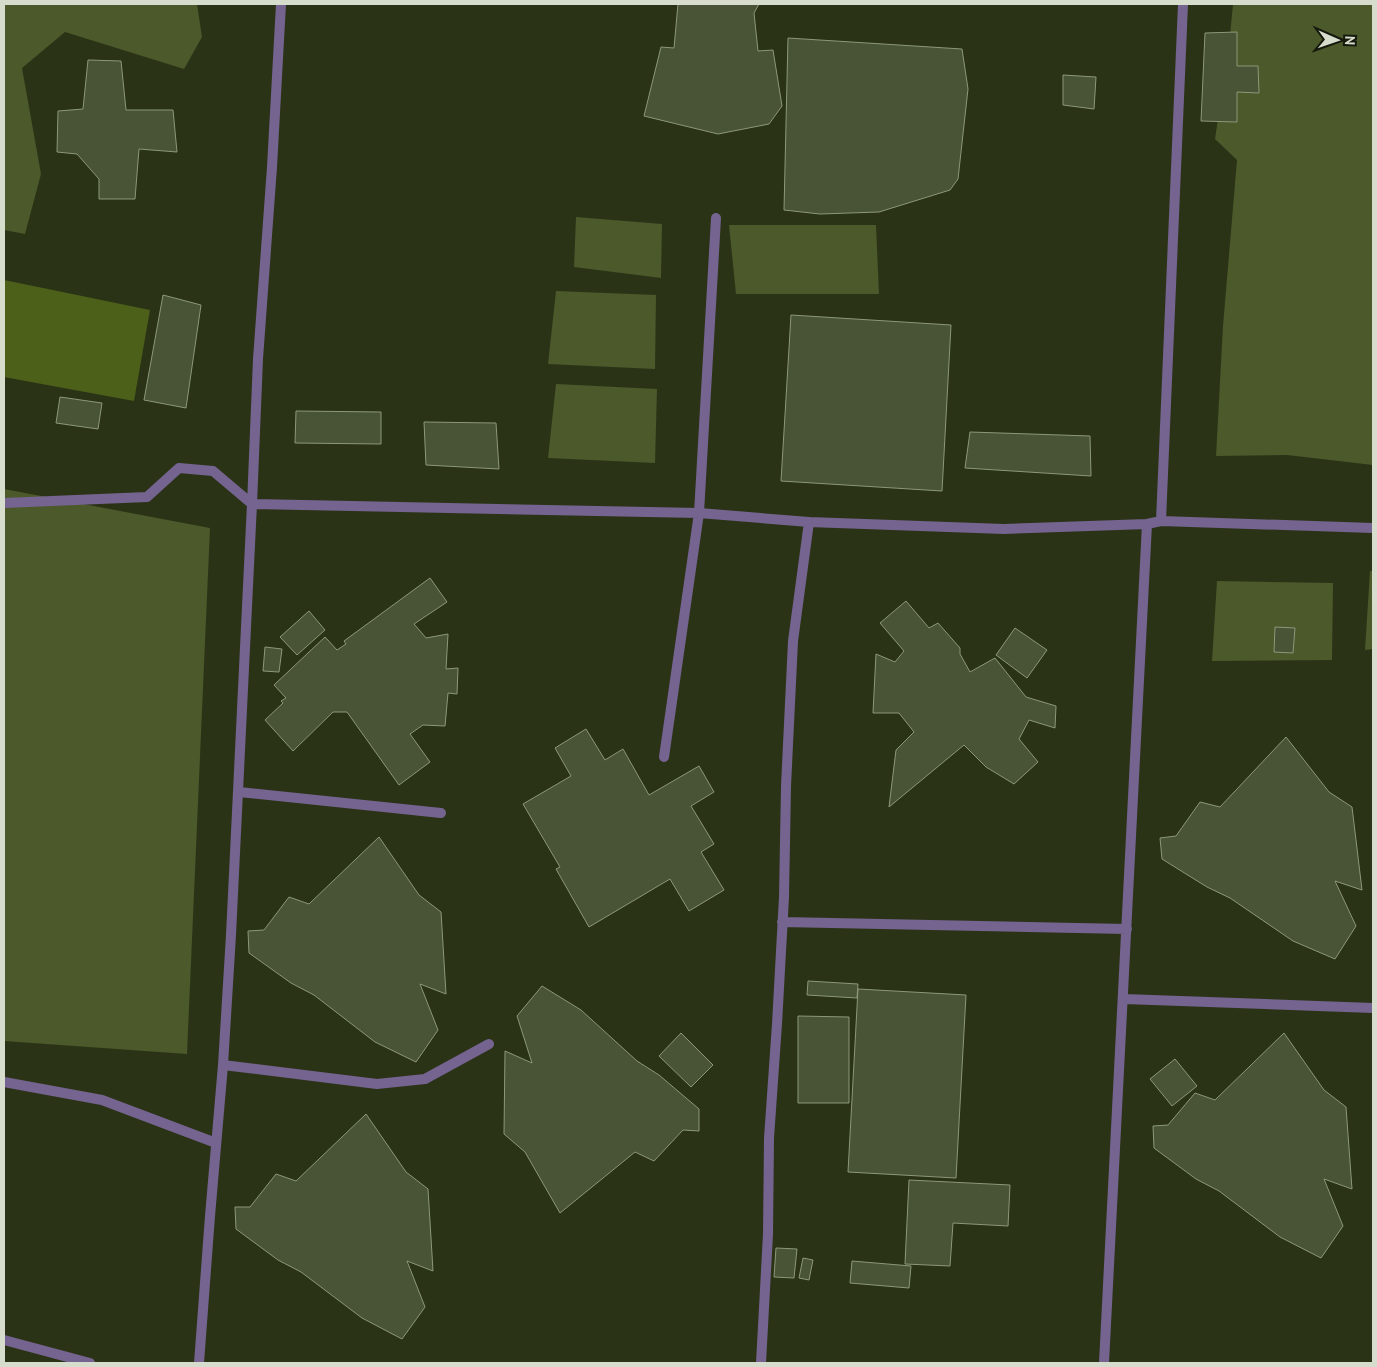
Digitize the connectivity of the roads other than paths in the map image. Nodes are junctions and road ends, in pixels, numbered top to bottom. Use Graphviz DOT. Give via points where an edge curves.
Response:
graph roads {
  1 [pos="281,4"];
  2 [pos="1183,4"];
  3 [pos="716,218"];
  4 [pos="4,503"];
  5 [pos="252,504"];
  6 [pos="699,513"];
  7 [pos="809,522"];
  8 [pos="1161,522"];
  9 [pos="1147,524"];
  10 [pos="1373,528"];
  11 [pos="664,757"];
  12 [pos="239,792"];
  13 [pos="440,813"];
  14 [pos="782,922"];
  15 [pos="1127,928"];
  16 [pos="1124,999"];
  17 [pos="1373,1008"];
  18 [pos="490,1044"];
  19 [pos="223,1065"];
  20 [pos="4,1082"];
  21 [pos="216,1143"];
  22 [pos="4,1340"];
  23 [pos="90,1363"];
  24 [pos="199,1363"];
  25 [pos="761,1363"];
  26 [pos="1104,1363"];
  1 -- 5 [label="street"];
  2 -- 8 [label="street"];
  3 -- 6 [label="street"];
  4 -- 5 [label="street" via="148,497 179,468 213,471"];
  5 -- 6 [label="street"];
  5 -- 12 [label="street"];
  6 -- 7 [label="street"];
  6 -- 11 [label="street"];
  7 -- 9 [label="street" via="1004,529"];
  7 -- 14 [label="street" via="793,641"];
  8 -- 9 [label="street"];
  8 -- 10 [label="street"];
  9 -- 15 [label="street"];
  12 -- 13 [label="street"];
  12 -- 19 [label="street"];
  14 -- 15 [label="street"];
  14 -- 25 [label="street" via="769,1138"];
  15 -- 16 [label="street"];
  16 -- 17 [label="street"];
  16 -- 26 [label="street"];
  18 -- 19 [label="street" via="425,1079 377,1084"];
  19 -- 21 [label="street"];
  20 -- 21 [label="street" via="102,1100"];
  21 -- 24 [label="street"];
  22 -- 23 [label="street"];
}
